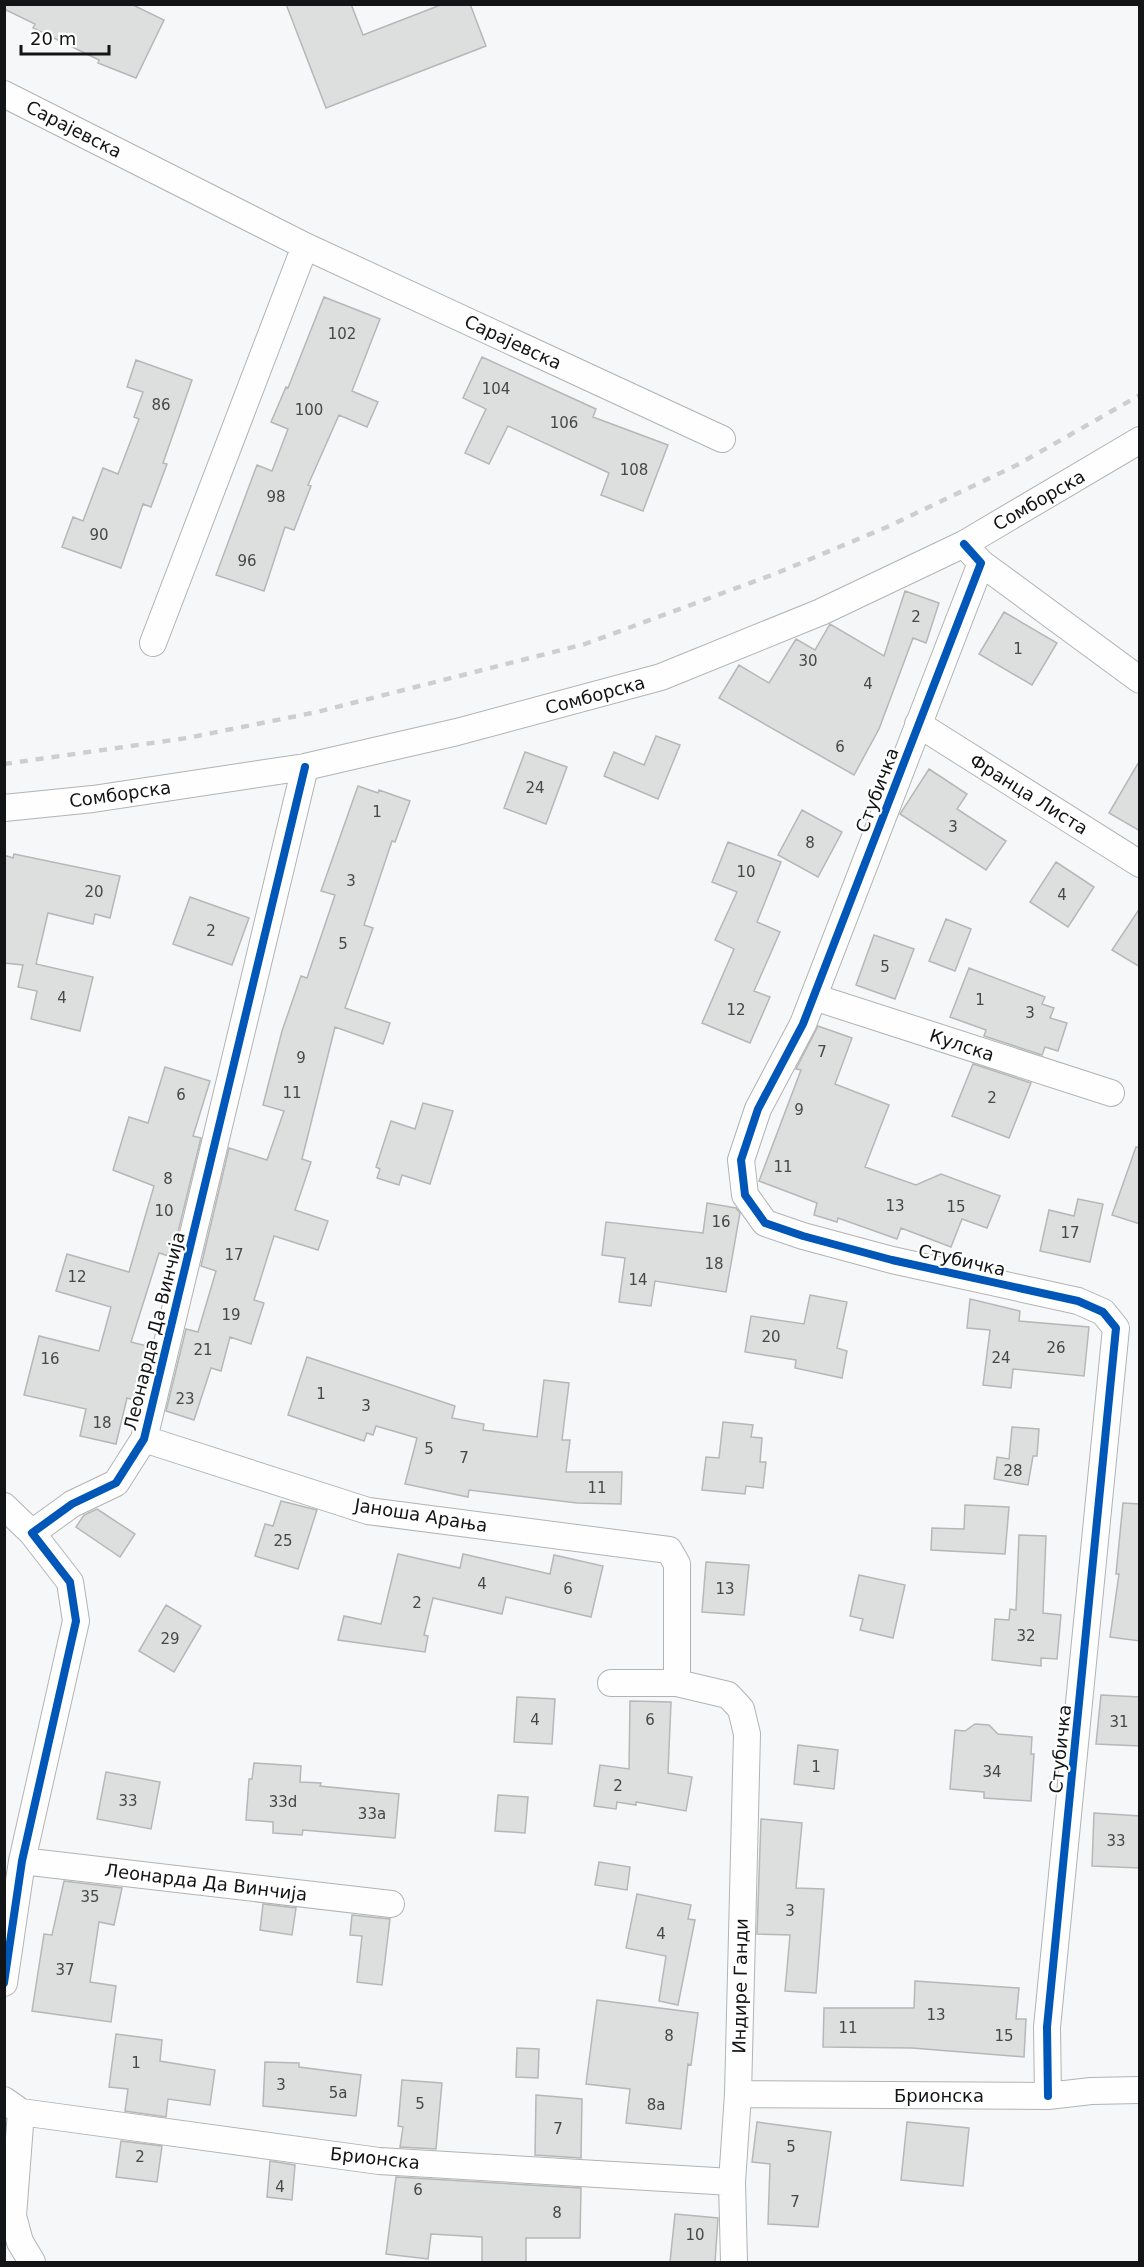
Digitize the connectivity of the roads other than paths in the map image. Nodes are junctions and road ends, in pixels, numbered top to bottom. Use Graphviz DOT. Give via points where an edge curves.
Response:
graph roads {
  1 [pos="4,94"];
  2 [pos="304,246"];
  3 [pos="722,439"];
  4 [pos="1140,440"];
  5 [pos="964,544"];
  6 [pos="981,563"];
  7 [pos="153,643"];
  8 [pos="1140,680"];
  9 [pos="918,724"];
  10 [pos="305,767"];
  11 [pos="4,808"];
  12 [pos="1140,864"];
  13 [pos="814,997"];
  14 [pos="1111,1093"];
  15 [pos="144,1439"];
  16 [pos="4,1506"];
  17 [pos="32,1533"];
  18 [pos="611,1683"];
  19 [pos="677,1683"];
  20 [pos="22,1861"];
  21 [pos="391,1904"];
  22 [pos="4,1983"];
  23 [pos="1140,2090"];
  24 [pos="738,2094"];
  25 [pos="1047,2096"];
  26 [pos="13,2106"];
  27 [pos="732,2182"];
  28 [pos="32,2262"];
  29 [pos="734,2262"];
  1 -- 2 [label="street, Сарајевска"];
  2 -- 3 [label="street, Сарајевска"];
  2 -- 7 [label="street"];
  4 -- 5 [label="street, Сомборска"];
  5 -- 6 [label="street"];
  5 -- 10 [label="street, Сомборска" via="821,612 661,677 457,732"];
  6 -- 8 [label="street"];
  6 -- 9 [label="street, Стубичка"];
  9 -- 12 [label="street, Франца Листа"];
  9 -- 13 [label="street, Стубичка"];
  10 -- 11 [label="street, Сомборска" via="93,799"];
  10 -- 15 [label="street, Леонарда Да Винчија"];
  13 -- 14 [label="street, Кулска"];
  13 -- 25 [label="street, Стубичка" via="804,1024 758,1109 741,1160 745,1195 765,1222 892,1260 1078,1301 1103,1312 1116,1328 1047,2027"];
  15 -- 17 [label="street, Леонарда Да Винчија" via="116,1483 72,1504"];
  15 -- 19 [label="street, Јаноша Арања" via="368,1511 669,1550 677,1564"];
  16 -- 17 [label="street"];
  17 -- 20 [label="street" via="70,1582 76,1621"];
  18 -- 19 [label="street"];
  19 -- 24 [label="street, Индире Ганди" via="728,1695 741,1709 747,1734"];
  20 -- 21 [label="street, Леонарда Да Винчија"];
  20 -- 22 [label="street"];
  23 -- 25 [label="street, Брионска"];
  24 -- 25 [label="street, Брионска"];
  24 -- 27 [label="street, Индире Ганди"];
  26 -- 27 [label="street, Брионска" via="379,2161"];
  26 -- 28 [label="street" via="12,2216 20,2242"];
  27 -- 29 [label="street, Индире Ганди"];
}
